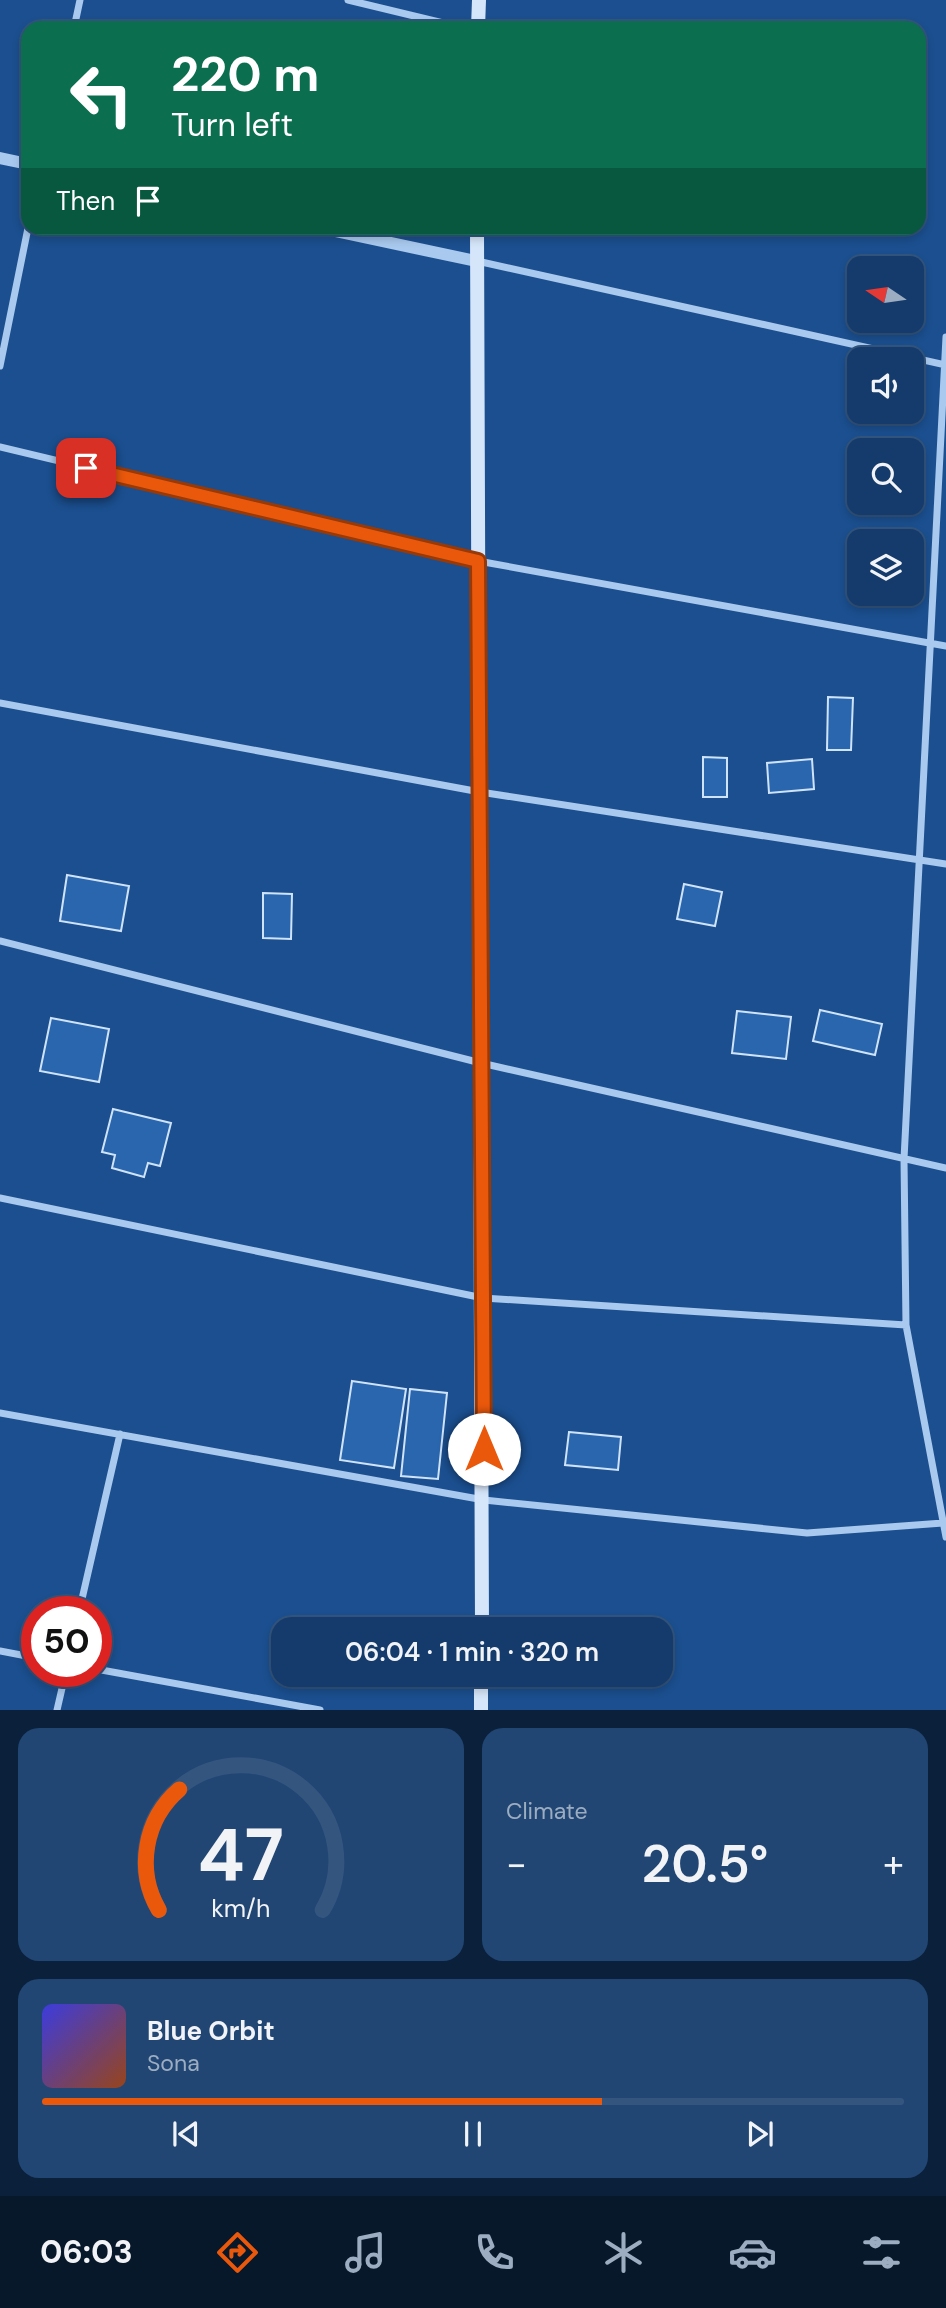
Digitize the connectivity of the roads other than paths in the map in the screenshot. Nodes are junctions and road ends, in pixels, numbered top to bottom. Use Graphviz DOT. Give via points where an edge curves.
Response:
graph roads {
  1 [pos="80,0"];
  2 [pos="348,0"];
  3 [pos="478,0"];
  4 [pos="76,21"];
  5 [pos="435,21"];
  6 [pos="478,21"];
  7 [pos="0,158"];
  8 [pos="21,162"];
  9 [pos="27,235"];
  10 [pos="354,235"];
  11 [pos="477,235"];
  12 [pos="476,261"];
  13 [pos="946,337"];
  14 [pos="946,365"];
  15 [pos="0,366"];
  16 [pos="0,447"];
  17 [pos="478,561"];
  18 [pos="931,642"];
  19 [pos="946,646"];
  20 [pos="0,703"];
  21 [pos="480,792"];
  22 [pos="920,861"];
  23 [pos="946,864"];
  24 [pos="0,942"];
  25 [pos="481,1063"];
  26 [pos="904,1159"];
  27 [pos="946,1168"];
  28 [pos="0,1198"];
  29 [pos="483,1298"];
  30 [pos="906,1325"];
  31 [pos="0,1413"];
  32 [pos="120,1434"];
  33 [pos="484,1500"];
  34 [pos="943,1523"];
  35 [pos="946,1537"];
  36 [pos="83,1596"];
  37 [pos="482,1617"];
  38 [pos="0,1651"];
  39 [pos="21,1655"];
  40 [pos="112,1672"];
  41 [pos="62,1687"];
  42 [pos="481,1687"];
  43 [pos="57,1710"];
  44 [pos="320,1710"];
  45 [pos="481,1710"];
  1 -- 4 [label="street"];
  2 -- 5 [label="street"];
  3 -- 6 [label="main road"];
  7 -- 8 [label="street"];
  9 -- 15 [label="street"];
  10 -- 12 [label="street"];
  11 -- 12 [label="main road"];
  12 -- 14 [label="street"];
  12 -- 17 [label="main road"];
  13 -- 14 [label="street"];
  14 -- 18 [label="street"];
  16 -- 17 [label="street"];
  17 -- 18 [label="street"];
  17 -- 21 [label="main road"];
  18 -- 19 [label="street"];
  18 -- 22 [label="street"];
  20 -- 21 [label="street"];
  21 -- 22 [label="street"];
  21 -- 25 [label="main road"];
  22 -- 23 [label="street"];
  22 -- 26 [label="street"];
  24 -- 25 [label="street"];
  25 -- 26 [label="street"];
  25 -- 29 [label="main road"];
  26 -- 27 [label="street"];
  26 -- 30 [label="street"];
  28 -- 29 [label="street"];
  29 -- 30 [label="street"];
  29 -- 33 [label="main road"];
  30 -- 34 [label="street"];
  31 -- 32 [label="street"];
  32 -- 33 [label="street"];
  32 -- 36 [label="street"];
  33 -- 34 [label="street" via="807,1533"];
  33 -- 37 [label="main road"];
  34 -- 35 [label="street"];
  38 -- 39 [label="street"];
  40 -- 44 [label="street"];
  41 -- 43 [label="street"];
  42 -- 45 [label="main road"];
}
